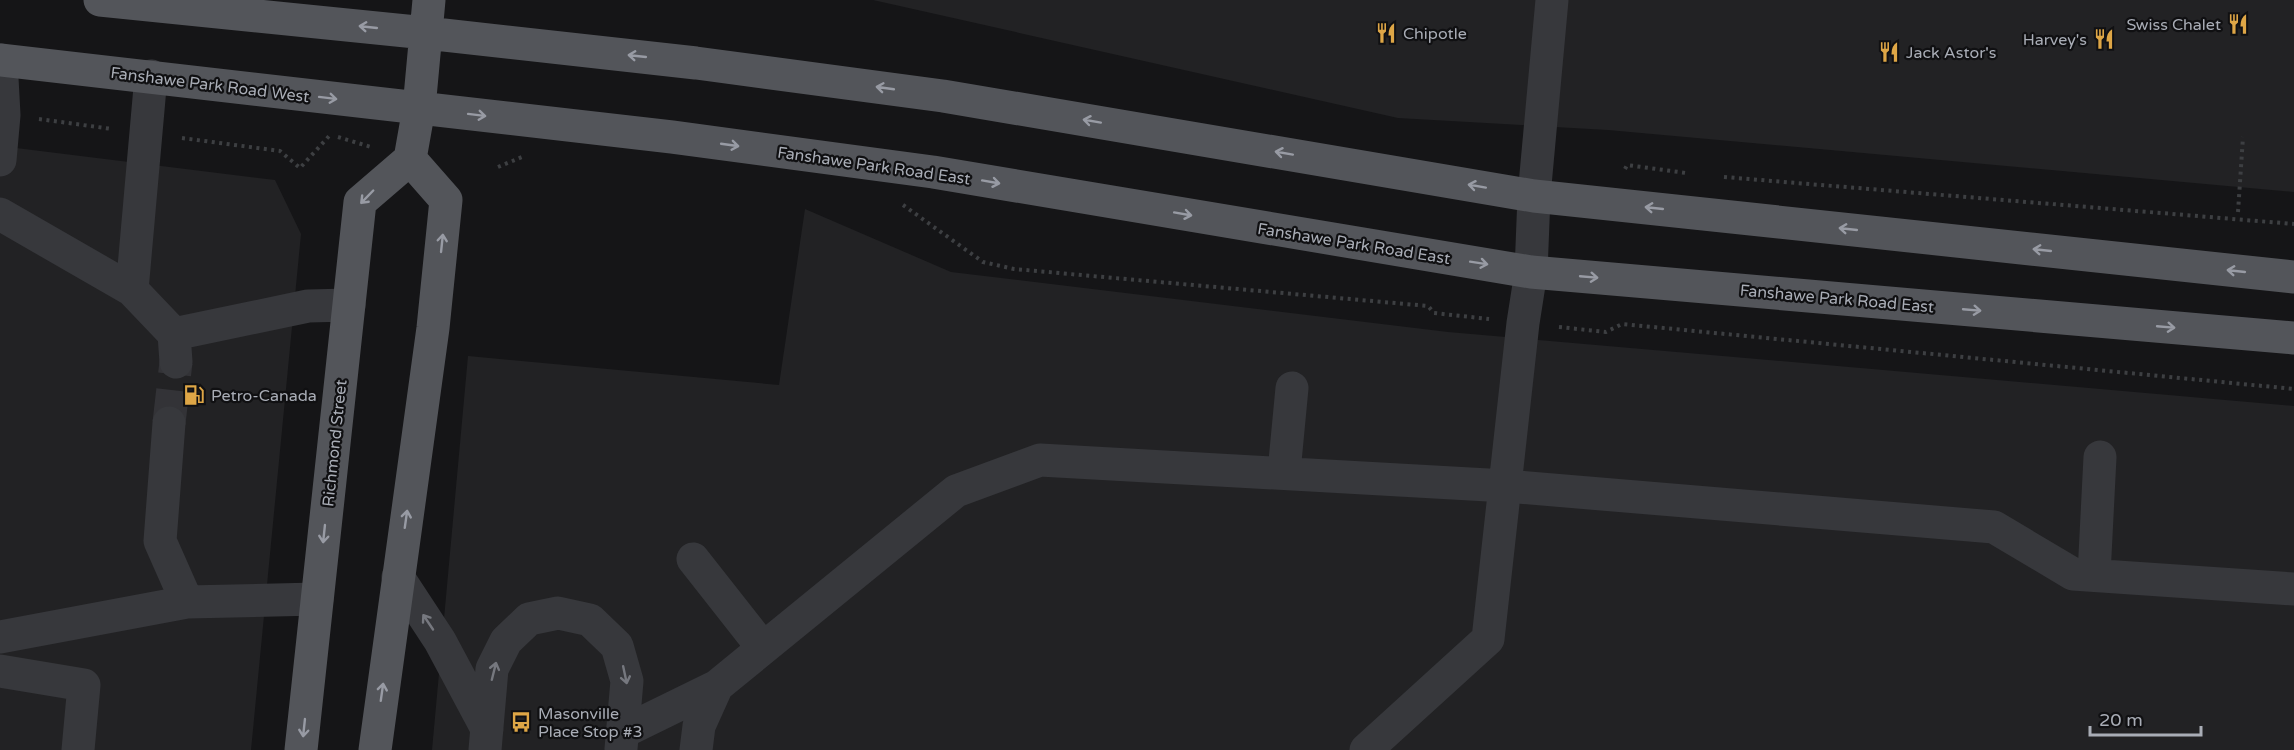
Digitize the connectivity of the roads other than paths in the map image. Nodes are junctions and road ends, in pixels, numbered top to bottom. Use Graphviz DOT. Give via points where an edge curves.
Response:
graph roads {
  1 [pos="99,0"];
  2 [pos="429,0"];
  3 [pos="1552,0"];
  4 [pos="426,33"];
  5 [pos="1,60"];
  6 [pos="151,76"];
  7 [pos="419,108"];
  8 [pos="410,159"];
  9 [pos="0,160"];
  10 [pos="1534,196"];
  11 [pos="0,214"];
  12 [pos="1531,272"];
  13 [pos="2294,277"];
  14 [pos="132,290"];
  15 [pos="349,305"];
  16 [pos="2294,338"];
  17 [pos="1292,388"];
  18 [pos="169,423"];
  19 [pos="2100,457"];
  20 [pos="1284,472"];
  21 [pos="1506,486"];
  22 [pos="693,559"];
  23 [pos="2094,575"];
  24 [pos="398,577"];
  25 [pos="2294,589"];
  26 [pos="317,598"];
  27 [pos="187,602"];
  28 [pos="0,637"];
  29 [pos="763,648"];
  30 [pos="0,671"];
  31 [pos="717,686"];
  32 [pos="486,739"];
  33 [pos="622,741"];
  34 [pos="78,750"];
  35 [pos="301,750"];
  36 [pos="375,750"];
  37 [pos="696,750"];
  38 [pos="1366,750"];
  4 -- 1 [label="main road, one-way"];
  2 -- 4 [label="main road"];
  3 -- 10 [label="lane"];
  4 -- 7 [label="main road"];
  10 -- 4 [label="main road, one-way" via="943,96"];
  5 -- 6 [label="main road, Fanshawe Park Road West"];
  5 -- 9 [label="lane" via="4,115"];
  6 -- 7 [label="main road, Fanshawe Park Road West, one-way"];
  6 -- 14 [label="lane"];
  7 -- 8 [label="main road"];
  7 -- 12 [label="main road, Fanshawe Park Road East, one-way" via="933,172"];
  8 -- 15 [label="main road, Richmond Street, one-way" via="360,202"];
  24 -- 8 [label="main road, one-way" via="446,200"];
  10 -- 12 [label="lane"];
  13 -- 10 [label="main road, one-way"];
  11 -- 14 [label="lane"];
  12 -- 16 [label="main road, Fanshawe Park Road East, one-way"];
  12 -- 21 [label="lane"];
  14 -- 15 [label="lane" via="175,348 308,306"];
  15 -- 26 [label="main road, Richmond Street, one-way"];
  17 -- 20 [label="lane"];
  18 -- 27 [label="lane" via="160,541"];
  19 -- 23 [label="lane"];
  20 -- 21 [label="lane"];
  20 -- 29 [label="lane" via="1040,460 956,491"];
  21 -- 23 [label="lane" via="1994,527 2073,574"];
  21 -- 38 [label="lane" via="1488,639"];
  22 -- 29 [label="lane"];
  23 -- 25 [label="lane"];
  32 -- 24 [label="lane, one-way" via="440,641"];
  36 -- 24 [label="main road, one-way"];
  26 -- 27 [label="lane"];
  26 -- 35 [label="main road, Richmond Street, one-way"];
  27 -- 28 [label="lane"];
  29 -- 31 [label="lane"];
  30 -- 34 [label="lane" via="84,686"];
  31 -- 33 [label="lane"];
  31 -- 37 [label="lane" via="699,726"];
  32 -- 33 [label="lane, one-way" via="492,669 506,641 529,619 558,613 590,620 617,646 627,681"];
}
